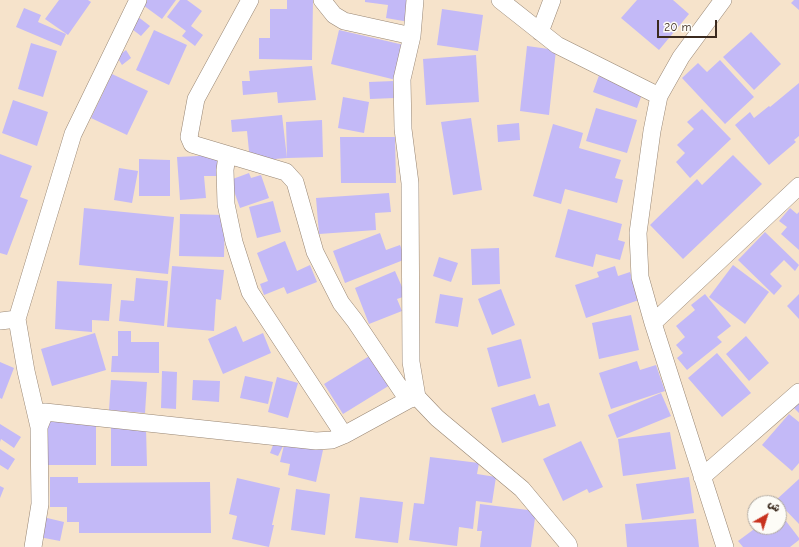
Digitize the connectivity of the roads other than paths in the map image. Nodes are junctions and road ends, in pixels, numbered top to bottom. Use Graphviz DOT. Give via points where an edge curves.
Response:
graph roads {
  1 [pos="138,0"];
  2 [pos="250,0"];
  3 [pos="322,0"];
  4 [pos="415,0"];
  5 [pos="500,0"];
  6 [pos="552,0"];
  7 [pos="723,0"];
  8 [pos="540,32"];
  9 [pos="412,36"];
  10 [pos="659,96"];
  11 [pos="227,155"];
  12 [pos="798,189"];
  13 [pos="8,320"];
  14 [pos="652,323"];
  15 [pos="799,392"];
  16 [pos="412,399"];
  17 [pos="39,427"];
  18 [pos="344,435"];
  19 [pos="702,477"];
  20 [pos="33,547"];
  21 [pos="569,547"];
  22 [pos="725,547"];
  1 -- 13 [label="street" via="73,134"];
  2 -- 11 [label="street" via="196,99 189,137 192,144"];
  3 -- 9 [label="street" via="334,15 344,21"];
  4 -- 9 [label="street"];
  5 -- 8 [label="street"];
  6 -- 8 [label="street"];
  7 -- 10 [label="street" via="681,57"];
  8 -- 10 [label="street" via="557,45"];
  9 -- 16 [label="street" via="402,79 403,129 410,183"];
  10 -- 14 [label="street" via="638,232 640,277"];
  11 -- 16 [label="street" via="286,172 296,182 315,252 341,303"];
  11 -- 18 [label="street" via="226,204 234,242 250,292"];
  12 -- 14 [label="street"];
  13 -- 17 [label="street" via="26,371"];
  14 -- 19 [label="street"];
  15 -- 19 [label="street"];
  16 -- 18 [label="street"];
  16 -- 21 [label="street" via="522,489"];
  17 -- 18 [label="street" via="45,412 316,441 332,440"];
  17 -- 20 [label="street" via="40,504"];
  19 -- 22 [label="street"];
}
